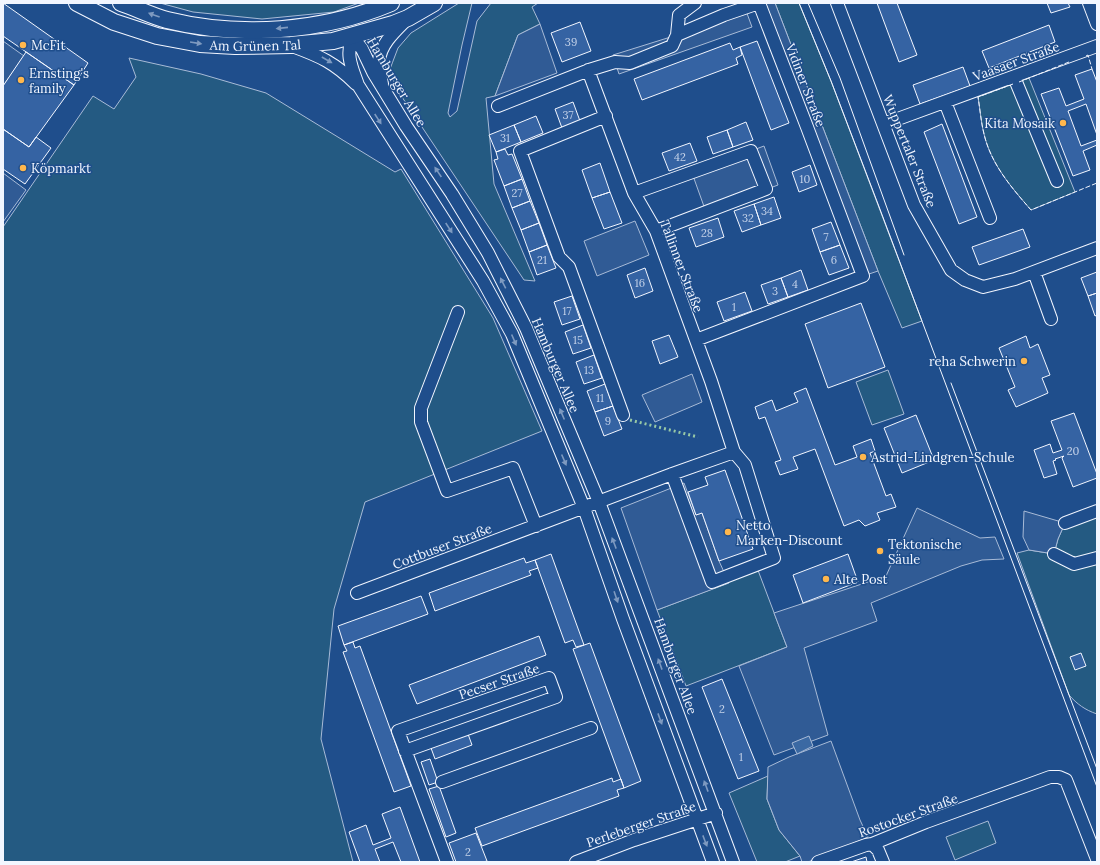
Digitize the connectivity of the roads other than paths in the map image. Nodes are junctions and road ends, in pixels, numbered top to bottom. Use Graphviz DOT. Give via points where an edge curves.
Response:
graph roads {
  1 [pos="77,3"];
  2 [pos="121,3"];
  3 [pos="391,3"];
  4 [pos="434,3"];
  5 [pos="694,3"];
  6 [pos="837,3"];
  7 [pos="1089,3"];
  8 [pos="367,13"];
  9 [pos="408,18"];
  10 [pos="321,24"];
  11 [pos="1097,24"];
  12 [pos="677,34"];
  13 [pos="352,36"];
  14 [pos="291,45"];
  15 [pos="1097,46"];
  16 [pos="588,70"];
  17 [pos="1014,76"];
  18 [pos="358,85"];
  19 [pos="382,87"];
  20 [pos="945,102"];
  21 [pos="498,106"];
  22 [pos="606,116"];
  23 [pos="884,124"];
  24 [pos="1057,181"];
  25 [pos="634,193"];
  26 [pos="990,218"];
  27 [pos="656,231"];
  28 [pos="1097,248"];
  29 [pos="1034,272"];
  30 [pos="458,312"];
  31 [pos="1051,319"];
  32 [pos="696,340"];
  33 [pos="623,415"];
  34 [pos="734,452"];
  35 [pos="672,474"];
  36 [pos="599,502"];
  37 [pos="584,508"];
  38 [pos="1097,511"];
  39 [pos="1065,524"];
  40 [pos="536,526"];
  41 [pos="1054,554"];
  42 [pos="1097,558"];
  43 [pos="357,593"];
  44 [pos="591,728"];
  45 [pos="405,751"];
  46 [pos="442,782"];
  47 [pos="716,813"];
  48 [pos="697,819"];
  49 [pos="872,844"];
  50 [pos="1097,858"];
  51 [pos="447,862"];
  52 [pos="576,862"];
  53 [pos="713,862"];
  54 [pos="734,862"];
  55 [pos="818,862"];
  56 [pos="883,862"];
  1 -- 14 [label="main road, Am Grünen Tal, one-way" via="114,22 157,36 200,44"];
  10 -- 2 [label="main road, Am Grünen Tal, one-way" via="269,30 212,28 166,19"];
  3 -- 8 [label="main road, Am Grünen Tal"];
  4 -- 9 [label="main road, Am Grünen Tal"];
  5 -- 12 [label="street" via="679,15"];
  6 -- 23 [label="street, Wuppertaler Straße"];
  7 -- 11 [label="street"];
  8 -- 10 [label="main road, Am Grünen Tal"];
  8 -- 13 [label="main road"];
  9 -- 13 [label="main road, Am Grünen Tal"];
  9 -- 19 [label="street" via="392,34 381,52 379,62"];
  10 -- 13 [label="main road"];
  12 -- 16 [label="street" via="672,46 665,49 630,63 615,62"];
  12 -- 32 [label="street, Vidiner Straße" via="759,3 863,276"];
  13 -- 14 [label="main road, Am Grünen Tal" via="333,41"];
  13 -- 18 [label="street, Hamburger Allee" via="349,62"];
  13 -- 19 [label="street, Hamburger Allee" via="362,49"];
  14 -- 18 [label="street, one-way" via="327,60"];
  15 -- 17 [label="street, Vaasaer Straße"];
  16 -- 21 [label="street"];
  16 -- 22 [label="street, Tallinner Straße"];
  17 -- 20 [label="street, Vaasaer Straße"];
  17 -- 24 [label="street"];
  18 -- 37 [label="street, Hamburger Allee, one-way" via="483,281 512,334"];
  36 -- 19 [label="street, Hamburger Allee, one-way" via="526,328 488,253"];
  20 -- 23 [label="street, Vaasaer Straße"];
  20 -- 26 [label="street"];
  22 -- 25 [label="street, Tallinner Straße"];
  22 -- 33 [label="street" via="520,151 559,257 569,267"];
  23 -- 29 [label="street, Wuppertaler Straße" via="914,205 951,270 964,280 983,287"];
  25 -- 27 [label="street, Tallinner Straße"];
  25 -- 27 [label="street" via="751,151 766,189"];
  27 -- 32 [label="street, Tallinner Straße"];
  28 -- 29 [label="street, Wuppertaler Straße"];
  29 -- 31 [label="street"];
  30 -- 40 [label="street" via="421,408 421,422 447,491 513,468"];
  32 -- 34 [label="street, Tallinner Straße"];
  34 -- 35 [label="street"];
  34 -- 35 [label="street, Tallinner Straße" via="745,465 774,558 712,582"];
  35 -- 36 [label="street"];
  36 -- 37 [label="street, Cottbuser Straße"];
  47 -- 36 [label="street, Hamburger Allee, one-way"];
  37 -- 40 [label="street, Cottbuser Straße"];
  37 -- 48 [label="street, Hamburger Allee, one-way"];
  38 -- 39 [label="street"];
  40 -- 43 [label="street, Cottbuser Straße"];
  41 -- 42 [label="street" via="1074,564"];
  44 -- 46 [label="street"];
  45 -- 45 [label="street, Pecser Straße" via="556,697 549,678 398,731"];
  45 -- 51 [label="street, Pecser Straße"];
  47 -- 48 [label="street, Perleberger Straße"];
  47 -- 54 [label="street, Hamburger Allee"];
  48 -- 52 [label="street, Perleberger Straße"];
  48 -- 53 [label="street, Hamburger Allee, one-way"];
  49 -- 50 [label="street, Rostocker Straße" via="1050,777 1059,777 1066,780"];
  49 -- 55 [label="street, Rostocker Straße"];
  49 -- 56 [label="street"];
}
